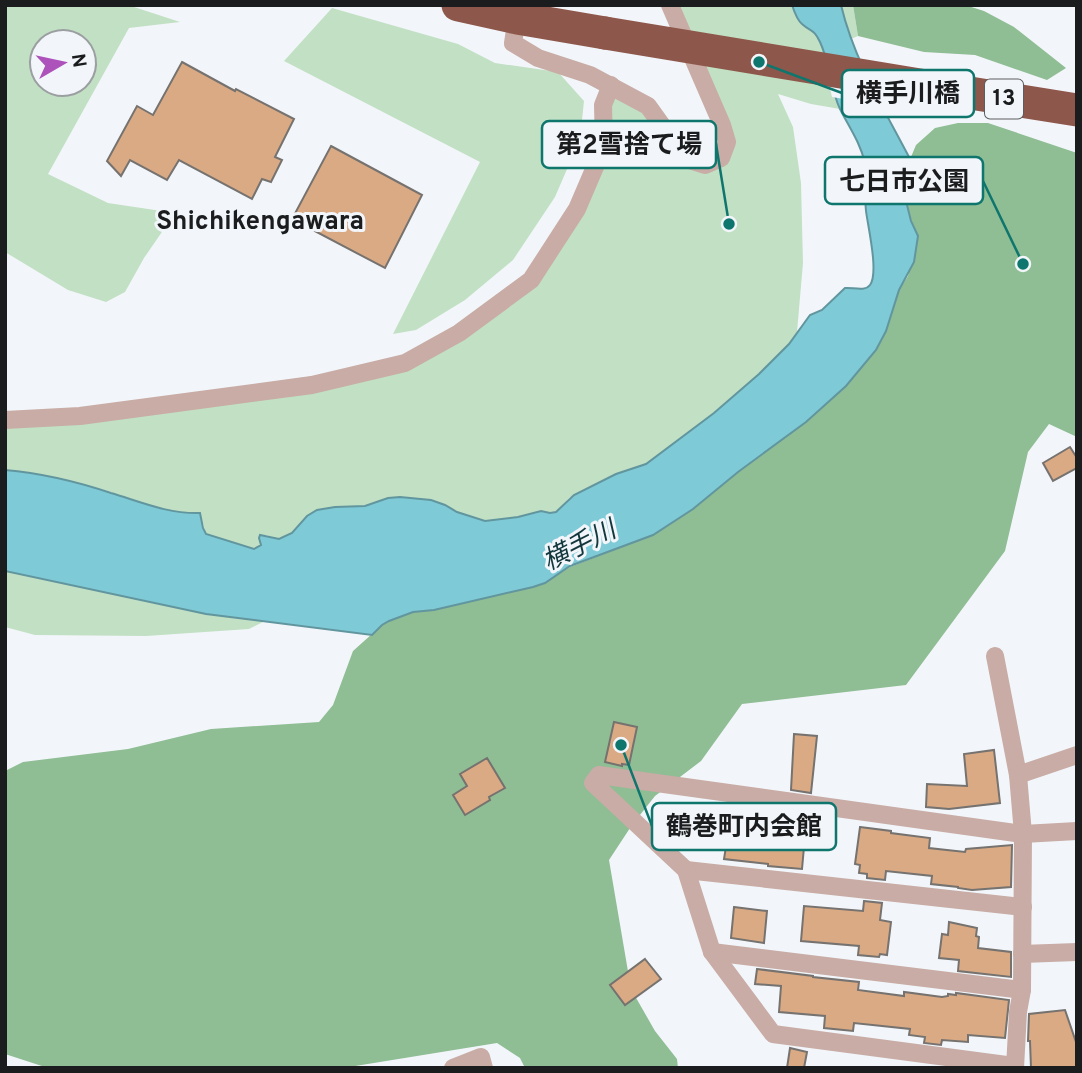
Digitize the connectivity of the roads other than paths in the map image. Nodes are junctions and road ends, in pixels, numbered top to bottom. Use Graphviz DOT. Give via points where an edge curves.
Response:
graph roads {
  1 [pos="458,5"];
  2 [pos="670,5"];
  3 [pos="517,18"];
  4 [pos="611,85"];
  5 [pos="1077,110"];
  6 [pos="5,419"];
  7 [pos="995,656"];
  8 [pos="1077,755"];
  9 [pos="1018,775"];
  10 [pos="1077,831"];
  11 [pos="1023,834"];
  12 [pos="686,870"];
  13 [pos="1023,907"];
  14 [pos="712,952"];
  15 [pos="1077,952"];
  16 [pos="1022,954"];
  17 [pos="1022,990"];
  18 [pos="1015,1067"];
  19 [pos="453,1068"];
  20 [pos="484,1068"];
  1 -- 3 [label="highway, 13"];
  2 -- 4 [label="street" via="722,125 727,142 721,158 705,165 686,159 648,106"];
  3 -- 4 [label="street" via="513,43 538,58"];
  3 -- 5 [label="highway, 13, bridge"];
  4 -- 6 [label="street" via="603,105 604,146 577,209 531,280 459,333 405,363 298,387 80,416"];
  7 -- 9 [label="street"];
  8 -- 9 [label="street"];
  9 -- 11 [label="street"];
  10 -- 11 [label="street"];
  11 -- 12 [label="street" via="599,775 593,783"];
  11 -- 13 [label="street"];
  12 -- 13 [label="street"];
  12 -- 14 [label="street"];
  13 -- 16 [label="street"];
  14 -- 17 [label="street"];
  14 -- 18 [label="street" via="774,1034"];
  15 -- 16 [label="street"];
  16 -- 17 [label="street"];
  17 -- 18 [label="street"];
  19 -- 20 [label="street" via="481,1057"];
}
